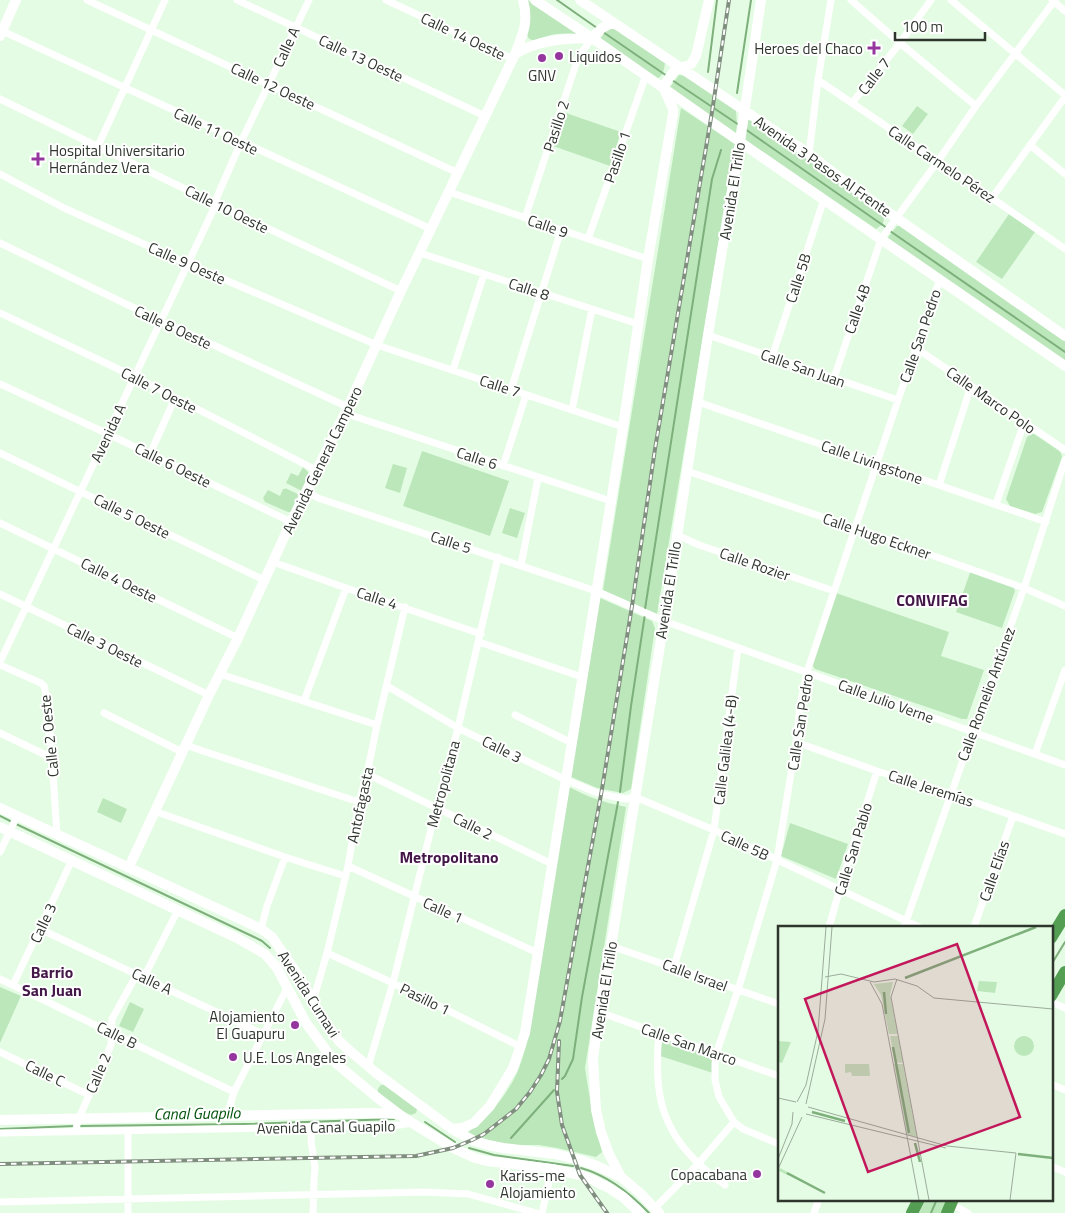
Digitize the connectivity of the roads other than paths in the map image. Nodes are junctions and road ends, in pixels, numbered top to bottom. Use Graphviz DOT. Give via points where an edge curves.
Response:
graph roads {
  1 [pos="16,0"];
  2 [pos="87,0"];
  3 [pos="165,0"];
  4 [pos="237,0"];
  5 [pos="309,0"];
  6 [pos="386,0"];
  7 [pos="522,0"];
  8 [pos="535,0"];
  9 [pos="580,0"];
  10 [pos="761,0"];
  11 [pos="831,0"];
  12 [pos="851,0"];
  13 [pos="931,0"];
  14 [pos="951,0"];
  15 [pos="707,1"];
  16 [pos="1053,1"];
  17 [pos="1065,11"];
  18 [pos="613,22"];
  19 [pos="296,28"];
  20 [pos="151,30"];
  21 [pos="1,32"];
  22 [pos="597,33"];
  23 [pos="900,43"];
  24 [pos="1015,53"];
  25 [pos="514,57"];
  26 [pos="678,69"];
  27 [pos="646,75"];
  28 [pos="818,80"];
  29 [pos="268,84"];
  30 [pos="665,86"];
  31 [pos="124,88"];
  32 [pos="1065,96"];
  33 [pos="0,99"];
  34 [pos="852,103"];
  35 [pos="976,106"];
  36 [pos="485,116"];
  37 [pos="744,116"];
  38 [pos="741,139"];
  39 [pos="241,142"];
  40 [pos="1030,145"];
  41 [pos="98,146"];
  42 [pos="756,153"];
  43 [pos="809,154"];
  44 [pos="738,160"];
  45 [pos="938,161"];
  46 [pos="458,173"];
  47 [pos="0,174"];
  48 [pos="1065,174"];
  49 [pos="449,192"];
  50 [pos="992,198"];
  51 [pos="824,199"];
  52 [pos="216,204"];
  53 [pos="525,218"];
  54 [pos="894,221"];
  55 [pos="431,229"];
  56 [pos="562,230"];
  57 [pos="883,237"];
  58 [pos="588,239"];
  59 [pos="0,243"];
  60 [pos="1065,249"];
  61 [pos="420,253"];
  62 [pos="648,259"];
  63 [pos="188,264"];
  64 [pos="484,274"];
  65 [pos="940,279"];
  66 [pos="401,291"];
  67 [pos="542,293"];
  68 [pos="592,309"];
  69 [pos="0,313"];
  70 [pos="161,321"];
  71 [pos="638,324"];
  72 [pos="708,335"];
  73 [pos="1065,336"];
  74 [pos="377,345"];
  75 [pos="916,348"];
  76 [pos="772,357"];
  77 [pos="1065,366"];
  78 [pos="453,370"];
  79 [pos="135,377"];
  80 [pos="834,378"];
  81 [pos="0,384"];
  82 [pos="971,386"];
  83 [pos="511,390"];
  84 [pos="526,395"];
  85 [pos="175,398"];
  86 [pos="898,400"];
  87 [pos="698,402"];
  88 [pos="346,410"];
  89 [pos="572,410"];
  90 [pos="1024,423"];
  91 [pos="622,427"];
  92 [pos="108,434"];
  93 [pos="1065,450"];
  94 [pos="0,453"];
  95 [pos="150,454"];
  96 [pos="1065,460"];
  97 [pos="877,464"];
  98 [pos="503,466"];
  99 [pos="316,470"];
  100 [pos="687,471"];
  101 [pos="538,478"];
  102 [pos="939,485"];
  103 [pos="81,492"];
  104 [pos="307,492"];
  105 [pos="611,501"];
  106 [pos="996,504"];
  107 [pos="290,522"];
  108 [pos="1046,522"];
  109 [pos="0,523"];
  110 [pos="855,528"];
  111 [pos="677,535"];
  112 [pos="54,549"];
  113 [pos="498,557"];
  114 [pos="273,562"];
  115 [pos="521,565"];
  116 [pos="264,580"];
  117 [pos="346,588"];
  118 [pos="1024,588"];
  119 [pos="596,591"];
  120 [pos="834,591"];
  121 [pos="0,594"];
  122 [pos="1065,606"];
  123 [pos="26,607"];
  124 [pos="405,608"];
  125 [pos="662,620"];
  126 [pos="481,634"];
  127 [pos="238,638"];
  128 [pos="479,642"];
  129 [pos="738,648"];
  130 [pos="0,663"];
  131 [pos="1065,670"];
  132 [pos="807,672"];
  133 [pos="220,674"];
  134 [pos="582,677"];
  135 [pos="387,686"];
  136 [pos="209,695"];
  137 [pos="304,701"];
  138 [pos="104,713"];
  139 [pos="515,715"];
  140 [pos="377,725"];
  141 [pos="458,728"];
  142 [pos="973,732"];
  143 [pos="0,733"];
  144 [pos="796,742"];
  145 [pos="572,743"];
  146 [pos="184,748"];
  147 [pos="1035,754"];
  148 [pos="52,758"];
  149 [pos="1065,765"];
  150 [pos="877,771"];
  151 [pos="367,774"];
  152 [pos="566,780"];
  153 [pos="951,794"];
  154 [pos="635,797"];
  155 [pos="359,802"];
  156 [pos="0,808"];
  157 [pos="436,809"];
  158 [pos="154,811"];
  159 [pos="1013,816"];
  160 [pos="14,824"];
  161 [pos="0,827"];
  162 [pos="714,830"];
  163 [pos="1065,834"];
  164 [pos="57,835"];
  165 [pos="0,852"];
  166 [pos="285,857"];
  167 [pos="72,860"];
  168 [pos="777,860"];
  169 [pos="552,864"];
  170 [pos="348,866"];
  171 [pos="129,867"];
  172 [pos="345,876"];
  173 [pos="840,890"];
  174 [pos="414,897"];
  175 [pos="178,910"];
  176 [pos="1065,915"];
  177 [pos="212,917"];
  178 [pos="905,924"];
  179 [pos="829,926"];
  180 [pos="974,926"];
  181 [pos="40,929"];
  182 [pos="261,929"];
  183 [pos="1052,936"];
  184 [pos="611,946"];
  185 [pos="283,952"];
  186 [pos="327,952"];
  187 [pos="538,953"];
  188 [pos="272,962"];
  189 [pos="674,967"];
  190 [pos="1065,972"];
  191 [pos="141,976"];
  192 [pos="0,979"];
  193 [pos="393,983"];
  194 [pos="14,985"];
  195 [pos="287,988"];
  196 [pos="738,990"];
  197 [pos="1052,994"];
  198 [pos="313,1001"];
  199 [pos="778,1004"];
  200 [pos="1065,1008"];
  201 [pos="599,1012"];
  202 [pos="111,1032"];
  203 [pos="333,1033"];
  204 [pos="659,1033"];
  205 [pos="263,1034"];
  206 [pos="319,1041"];
  207 [pos="521,1047"];
  208 [pos="0,1052"];
  209 [pos="716,1054"];
  210 [pos="368,1067"];
  211 [pos="778,1076"];
  212 [pos="388,1082"];
  213 [pos="1052,1084"];
  214 [pos="1065,1090"];
  215 [pos="234,1092"];
  216 [pos="373,1094"];
  217 [pos="89,1095"];
  218 [pos="422,1108"];
  219 [pos="370,1113"];
  220 [pos="398,1114"];
  221 [pos="344,1115"];
  222 [pos="227,1116"];
  223 [pos="184,1118"];
  224 [pos="79,1119"];
  225 [pos="0,1120"];
  226 [pos="734,1122"];
  227 [pos="411,1123"];
  228 [pos="343,1126"];
  229 [pos="183,1128"];
  230 [pos="312,1128"];
  231 [pos="452,1130"];
  232 [pos="75,1131"];
  233 [pos="128,1131"];
  234 [pos="0,1133"];
  235 [pos="778,1144"];
  236 [pos="698,1164"];
  237 [pos="1052,1166"];
  238 [pos="552,1170"];
  239 [pos="1065,1172"];
  240 [pos="621,1177"];
  241 [pos="724,1185"];
  242 [pos="313,1194"];
  243 [pos="128,1198"];
  244 [pos="819,1200"];
  245 [pos="918,1200"];
  246 [pos="0,1202"];
  247 [pos="950,1206"];
  248 [pos="657,1211"];
  249 [pos="128,1213"];
  250 [pos="313,1213"];
  251 [pos="538,1213"];
  252 [pos="542,1213"];
  253 [pos="640,1213"];
  254 [pos="814,1213"];
  255 [pos="912,1213"];
  256 [pos="968,1213"];
  1 -- 21 [label="main road"];
  2 -- 20 [label="street, Calle 12 Oeste"];
  3 -- 20 [label="street"];
  4 -- 19 [label="street, Calle 13 Oeste"];
  5 -- 19 [label="street, Calle A"];
  6 -- 25 [label="street, Calle 14 Oeste"];
  7 -- 25 [label="main road, Avenida General Campero" via="526,21"];
  8 -- 22 [label="main road, Avenida 3 Pasos Al Frente"];
  9 -- 18 [label="main road, Avenida 3 Pasos Al Frente"];
  10 -- 37 [label="main road, Avenida El Trillo"];
  11 -- 28 [label="street"];
  12 -- 23 [label="street"];
  13 -- 23 [label="street, Calle 7"];
  14 -- 24 [label="street"];
  15 -- 26 [label="main road" via="696,56 691,64"];
  16 -- 17 [label="street"];
  16 -- 24 [label="street, Calle 4B"];
  18 -- 22 [label="main road"];
  18 -- 26 [label="main road, Avenida 3 Pasos Al Frente"];
  19 -- 29 [label="street, Calle A"];
  19 -- 36 [label="street, Calle 13 Oeste"];
  20 -- 29 [label="street, Calle 12 Oeste"];
  20 -- 31 [label="street"];
  21 -- 31 [label="street, Calle 11 Oeste"];
  22 -- 25 [label="main road" via="523,49"];
  22 -- 27 [label="main road, Avenida 3 Pasos Al Frente"];
  22 -- 53 [label="street, Pasillo 2" via="577,61"];
  23 -- 34 [label="street, Calle 7"];
  23 -- 35 [label="street"];
  24 -- 32 [label="street"];
  24 -- 35 [label="street, Calle 4B"];
  25 -- 36 [label="main road, Avenida General Campero"];
  26 -- 30 [label="main road"];
  26 -- 37 [label="main road, Avenida 3 Pasos Al Frente"];
  27 -- 30 [label="main road, Avenida 3 Pasos Al Frente"];
  27 -- 58 [label="street, Pasillo 1"];
  28 -- 34 [label="street, Calle Carmelo Pérez"];
  28 -- 43 [label="street"];
  29 -- 39 [label="street, Calle A"];
  29 -- 46 [label="street, Calle 12 Oeste"];
  30 -- 38 [label="main road, Avenida 3 Pasos Al Frente"];
  30 -- 62 [label="main road" via="673,114"];
  31 -- 39 [label="street, Calle 11 Oeste"];
  31 -- 41 [label="street"];
  32 -- 40 [label="street"];
  33 -- 41 [label="street, Calle 10 Oeste"];
  34 -- 45 [label="street, Calle Carmelo Pérez"];
  35 -- 45 [label="street, Calle 4B"];
  36 -- 46 [label="main road, Avenida General Campero"];
  37 -- 38 [label="main road, Avenida El Trillo"];
  37 -- 43 [label="main road, Avenida 3 Pasos Al Frente"];
  38 -- 42 [label="main road, Avenida 3 Pasos Al Frente"];
  38 -- 44 [label="main road, Avenida El Trillo"];
  39 -- 52 [label="street, Calle A"];
  39 -- 55 [label="street, Calle 11 Oeste"];
  40 -- 48 [label="street"];
  40 -- 50 [label="street"];
  41 -- 52 [label="street, Calle 10 Oeste"];
  42 -- 44 [label="main road" via="743,155"];
  42 -- 51 [label="main road, Avenida 3 Pasos Al Frente"];
  43 -- 54 [label="main road, Avenida 3 Pasos Al Frente"];
  44 -- 72 [label="main road, Avenida El Trillo"];
  45 -- 50 [label="street, Calle Carmelo Pérez"];
  45 -- 54 [label="street, Calle 4B"];
  46 -- 49 [label="main road, Avenida General Campero"];
  47 -- 63 [label="street, Calle 9 Oeste" via="64,208"];
  49 -- 53 [label="street, Calle 9"];
  49 -- 55 [label="main road, Avenida General Campero"];
  50 -- 60 [label="street, Calle Carmelo Pérez"];
  51 -- 57 [label="main road, Avenida 3 Pasos Al Frente"];
  51 -- 76 [label="street, Calle 5B"];
  52 -- 63 [label="street, Avenida A"];
  52 -- 66 [label="street, Calle 10 Oeste"];
  53 -- 56 [label="street, Calle 9"];
  54 -- 57 [label="street, Calle 4B"];
  54 -- 73 [label="main road, Avenida 3 Pasos Al Frente"];
  55 -- 61 [label="main road, Avenida General Campero"];
  56 -- 58 [label="street, Calle 9"];
  56 -- 67 [label="street"];
  57 -- 65 [label="main road, Avenida 3 Pasos Al Frente"];
  57 -- 80 [label="street, Calle 4B"];
  58 -- 62 [label="street, Calle 9"];
  59 -- 70 [label="street, Calle 8 Oeste"];
  61 -- 64 [label="street, Calle 8"];
  61 -- 66 [label="main road, Avenida General Campero"];
  62 -- 71 [label="main road"];
  63 -- 70 [label="street, Avenida A"];
  63 -- 74 [label="street, Calle 9 Oeste"];
  64 -- 67 [label="street, Calle 8"];
  64 -- 78 [label="street"];
  65 -- 75 [label="street, Calle San Pedro"];
  65 -- 77 [label="main road, Avenida 3 Pasos Al Frente"];
  66 -- 74 [label="main road, Avenida General Campero"];
  67 -- 68 [label="street, Calle 8"];
  67 -- 83 [label="street"];
  68 -- 71 [label="street, Calle 8"];
  68 -- 89 [label="street"];
  69 -- 79 [label="street, Calle 7 Oeste"];
  70 -- 79 [label="street, Avenida A"];
  70 -- 88 [label="street, Calle 8 Oeste"];
  71 -- 91 [label="main road"];
  72 -- 76 [label="street, Calle San Juan"];
  72 -- 87 [label="main road, Avenida El Trillo"];
  74 -- 78 [label="street, Calle 7"];
  74 -- 88 [label="main road, Avenida General Campero"];
  75 -- 82 [label="street, Calle Marco Polo"];
  75 -- 86 [label="street, Calle San Pedro"];
  76 -- 80 [label="street, Calle San Juan"];
  78 -- 83 [label="street, Calle 7"];
  79 -- 85 [label="street, Calle 7 Oeste"];
  79 -- 92 [label="street, Avenida A"];
  80 -- 86 [label="street, Calle San Juan"];
  81 -- 92 [label="street, Calle 6 Oeste"];
  82 -- 90 [label="street, Calle Marco Polo"];
  82 -- 102 [label="street"];
  83 -- 84 [label="street, Calle 7"];
  84 -- 89 [label="street, Calle 7"];
  84 -- 98 [label="street"];
  85 -- 95 [label="street"];
  85 -- 99 [label="street, Calle 7 Oeste"];
  86 -- 97 [label="street, Calle San Pedro"];
  87 -- 97 [label="street, Calle Livingstone"];
  87 -- 100 [label="main road, Avenida El Trillo"];
  88 -- 98 [label="street, Calle 6"];
  88 -- 99 [label="main road, Avenida General Campero"];
  89 -- 91 [label="street, Calle 7"];
  90 -- 93 [label="street, Calle Marco Polo"];
  90 -- 106 [label="street"];
  91 -- 105 [label="main road"];
  92 -- 95 [label="street, Calle 6 Oeste"];
  92 -- 103 [label="street, Avenida A"];
  94 -- 103 [label="street, Calle 5 Oeste"];
  95 -- 107 [label="street, Calle 6 Oeste"];
  96 -- 108 [label="street, Calle Romelio Antúnez"];
  97 -- 102 [label="street, Calle Livingstone"];
  97 -- 110 [label="street, Calle San Pedro"];
  98 -- 101 [label="street, Calle 6"];
  99 -- 104 [label="main road, Avenida General Campero"];
  100 -- 110 [label="street, Calle Hugo Eckner"];
  100 -- 111 [label="main road, Avenida El Trillo"];
  101 -- 105 [label="street, Calle 6"];
  101 -- 115 [label="street"];
  102 -- 106 [label="street, Calle Livingstone"];
  103 -- 112 [label="street, Avenida A"];
  103 -- 116 [label="street, Calle 5 Oeste"];
  104 -- 107 [label="main road, Avenida General Campero"];
  104 -- 113 [label="street, Calle 5"];
  105 -- 119 [label="main road"];
  106 -- 108 [label="street, Calle Livingstone"];
  107 -- 114 [label="main road, Avenida General Campero"];
  108 -- 118 [label="street, Calle Romelio Antúnez"];
  109 -- 112 [label="street, Calle 4 Oeste"];
  110 -- 118 [label="street, Calle Hugo Eckner"];
  110 -- 120 [label="street, Calle San Pedro"];
  111 -- 120 [label="street, Calle Rozier"];
  111 -- 125 [label="main road, Avenida El Trillo"];
  112 -- 123 [label="street, Avenida A"];
  112 -- 127 [label="street, Calle 4 Oeste"];
  113 -- 115 [label="street, Calle 5"];
  113 -- 126 [label="street, Metropolitana"];
  114 -- 116 [label="main road, Avenida General Campero"];
  114 -- 117 [label="street, Calle 4"];
  115 -- 119 [label="street, Calle 5"];
  116 -- 127 [label="main road, Avenida General Campero"];
  117 -- 124 [label="street, Calle 4"];
  117 -- 137 [label="street"];
  118 -- 122 [label="street, Calle Hugo Eckner"];
  118 -- 142 [label="street, Calle Romelio Antúnez"];
  119 -- 125 [label="street, Calle Julio Verne"];
  119 -- 134 [label="main road"];
  120 -- 132 [label="street, Calle San Pedro"];
  121 -- 123 [label="street, Calle 3 Oeste"];
  123 -- 130 [label="street, Avenida A"];
  123 -- 136 [label="street, Calle 3 Oeste"];
  124 -- 126 [label="street, Calle 4"];
  124 -- 135 [label="street, Antofagasta"];
  125 -- 129 [label="street, Calle Julio Verne"];
  125 -- 154 [label="main road, Avenida El Trillo"];
  126 -- 128 [label="street, Metropolitana"];
  127 -- 133 [label="main road, Avenida General Campero"];
  128 -- 134 [label="street"];
  128 -- 141 [label="street, Metropolitana"];
  129 -- 132 [label="street, Calle Julio Verne"];
  129 -- 162 [label="street, Calle Galilea (4-B)"];
  130 -- 148 [label="street, Calle 2 Oeste" via="44,686"];
  131 -- 147 [label="street"];
  132 -- 142 [label="street, Calle Julio Verne"];
  132 -- 144 [label="street, Calle San Pedro"];
  133 -- 136 [label="main road, Avenida General Campero"];
  133 -- 137 [label="street"];
  134 -- 145 [label="main road"];
  135 -- 140 [label="street, Antofagasta"];
  135 -- 141 [label="street, Calle 3"];
  136 -- 146 [label="main road, Avenida General Campero"];
  137 -- 140 [label="street"];
  138 -- 146 [label="street"];
  139 -- 145 [label="street"];
  140 -- 151 [label="street, Antofagasta"];
  141 -- 152 [label="street, Calle 3"];
  141 -- 157 [label="street, Metropolitana"];
  142 -- 147 [label="street, Calle Julio Verne"];
  142 -- 153 [label="street, Calle Romelio Antúnez"];
  143 -- 148 [label="street"];
  144 -- 150 [label="street, Calle Jeremías"];
  144 -- 168 [label="street, Calle San Pedro"];
  145 -- 152 [label="main road"];
  146 -- 155 [label="street" via="203,751"];
  146 -- 158 [label="main road, Avenida General Campero"];
  147 -- 149 [label="street, Calle Julio Verne"];
  148 -- 164 [label="street, Calle 2 Oeste"];
  150 -- 153 [label="street, Calle Jeremías"];
  150 -- 173 [label="street, Calle San Pablo"];
  151 -- 155 [label="street, Antofagasta"];
  151 -- 157 [label="street, Calle 2"];
  152 -- 154 [label="street, Calle 5B" via="600,794 626,799"];
  152 -- 169 [label="main road"];
  153 -- 159 [label="street, Calle Jeremías"];
  153 -- 178 [label="street, Calle Romelio Antúnez"];
  154 -- 162 [label="street, Calle 5B"];
  154 -- 184 [label="main road, Avenida El Trillo"];
  155 -- 170 [label="street, Antofagasta"];
  156 -- 160 [label="main road, Avenida Cumavi"];
  157 -- 169 [label="street, Calle 2"];
  157 -- 174 [label="street, Metropolitana"];
  158 -- 166 [label="street"];
  158 -- 171 [label="main road, Avenida General Campero"];
  159 -- 163 [label="street, Calle Jeremías"];
  159 -- 180 [label="street, Calle Elías"];
  160 -- 161 [label="main road, Avenida Cumavi"];
  160 -- 164 [label="main road, Avenida Cumavi"];
  160 -- 165 [label="street"];
  160 -- 167 [label="main road, Avenida Cumavi"];
  162 -- 168 [label="street, Calle 5B"];
  162 -- 189 [label="street, Calle Galilea (4-B)"];
  164 -- 171 [label="main road, Avenida Cumavi"];
  166 -- 172 [label="street"];
  166 -- 182 [label="street"];
  167 -- 175 [label="main road, Avenida Cumavi"];
  167 -- 181 [label="street, Calle 3"];
  168 -- 173 [label="street, Calle 5B"];
  168 -- 196 [label="street, Calle San Pedro"];
  169 -- 187 [label="main road"];
  170 -- 172 [label="street, Antofagasta"];
  170 -- 174 [label="street, Calle 1"];
  171 -- 177 [label="main road, Avenida Cumavi"];
  172 -- 186 [label="street, Antofagasta"];
  173 -- 178 [label="street, Calle 5B"];
  173 -- 179 [label="street, Calle San Pablo"];
  174 -- 187 [label="street, Calle 1"];
  174 -- 193 [label="street, Metropolitana"];
  175 -- 177 [label="main road, Avenida Cumavi"];
  175 -- 191 [label="street, Calle 2"];
  176 -- 183 [label="highway"];
  177 -- 182 [label="main road, Avenida Cumavi"];
  177 -- 188 [label="main road, Avenida Cumavi"];
  181 -- 191 [label="street, Calle A"];
  181 -- 194 [label="street, Calle 3"];
  182 -- 185 [label="main road, Avenida Cumavi"];
  184 -- 189 [label="street, Calle Israel"];
  184 -- 201 [label="main road, Avenida El Trillo"];
  185 -- 188 [label="main road"];
  185 -- 198 [label="main road, Avenida Cumavi"];
  186 -- 193 [label="street, Pasillo 1"];
  186 -- 198 [label="street, Antofagasta"];
  187 -- 207 [label="main road"];
  188 -- 195 [label="main road, Avenida Cumavi"];
  189 -- 196 [label="street, Calle Israel"];
  190 -- 197 [label="highway"];
  191 -- 202 [label="street, Calle 2" via="112,1019"];
  191 -- 205 [label="street, Calle A"];
  192 -- 194 [label="street, Calle B"];
  193 -- 207 [label="street, Pasillo 1"];
  193 -- 210 [label="street, Metropolitana"];
  194 -- 202 [label="street, Calle B"];
  195 -- 205 [label="street"];
  195 -- 206 [label="main road, Avenida Cumavi"];
  196 -- 199 [label="street, Calle Israel"];
  196 -- 209 [label="street, Calle San Pedro"];
  197 -- 200 [label="street"];
  198 -- 203 [label="main road, Avenida Cumavi"];
  201 -- 204 [label="street, Calle San Marco"];
  201 -- 240 [label="main road, Avenida El Trillo" via="593,1059 596,1110 609,1154"];
  202 -- 215 [label="street, Calle B"];
  202 -- 217 [label="street, Calle 2" via="111,1044"];
  203 -- 206 [label="main road" via="330,1042"];
  203 -- 210 [label="main road, Avenida Cumavi"];
  204 -- 209 [label="street, Calle San Marco"];
  204 -- 236 [label="street" via="656,1062 659,1096 670,1128"];
  205 -- 215 [label="street"];
  206 -- 216 [label="main road, Avenida Cumavi" via="338,1065"];
  207 -- 231 [label="main road" via="513,1068 490,1106 474,1123"];
  208 -- 217 [label="street, Calle C"];
  209 -- 211 [label="street, Calle San Marco"];
  209 -- 226 [label="street, Calle San Pedro" via="714,1064 719,1097"];
  210 -- 212 [label="main road, Avenida Cumavi"];
  212 -- 216 [label="main road" via="376,1083"];
  212 -- 218 [label="main road, Avenida Cumavi"];
  213 -- 214 [label="street"];
  215 -- 222 [label="street"];
  216 -- 219 [label="main road, Avenida Canal Guapilo" via="378,1106"];
  216 -- 220 [label="main road, Avenida Cumavi"];
  217 -- 224 [label="street, Calle 2"];
  218 -- 227 [label="main road" via="420,1118"];
  218 -- 231 [label="main road, Avenida Cumavi"];
  219 -- 220 [label="main road, Avenida Canal Guapilo"];
  219 -- 221 [label="main road, Avenida Canal Guapilo"];
  220 -- 227 [label="main road, Avenida Cumavi"];
  221 -- 222 [label="main road, Avenida Canal Guapilo"];
  221 -- 228 [label="street"];
  222 -- 223 [label="main road, Avenida Canal Guapilo"];
  223 -- 224 [label="main road, Avenida Canal Guapilo"];
  223 -- 229 [label="street"];
  224 -- 225 [label="main road, Avenida Canal Guapilo"];
  224 -- 232 [label="street, Calle 2"];
  226 -- 235 [label="street, Calle San Pedro" via="742,1129"];
  226 -- 236 [label="street"];
  227 -- 228 [label="street, Avenida Canal Guapilo" via="400,1126"];
  227 -- 238 [label="main road, Avenida Cumavi" via="475,1158"];
  228 -- 230 [label="street, Avenida Canal Guapilo"];
  229 -- 230 [label="street, Avenida Canal Guapilo"];
  229 -- 233 [label="street, Avenida Canal Guapilo"];
  230 -- 242 [label="street"];
  231 -- 240 [label="main road, Avenida Cumavi" via="488,1145 580,1160"];
  232 -- 233 [label="street, Avenida Canal Guapilo"];
  232 -- 234 [label="street, Avenida Canal Guapilo"];
  233 -- 243 [label="street"];
  236 -- 241 [label="street"];
  236 -- 248 [label="street"];
  237 -- 239 [label="street"];
  238 -- 252 [label="street"];
  238 -- 253 [label="main road, Avenida Cumavi" via="591,1179 609,1188"];
  240 -- 248 [label="main road, Avenida Cumavi"];
  242 -- 243 [label="street"];
  242 -- 250 [label="street"];
  242 -- 251 [label="street" via="468,1194"];
  243 -- 246 [label="street"];
  243 -- 249 [label="street"];
  244 -- 254 [label="street"];
  245 -- 255 [label="highway"];
  247 -- 256 [label="street"];
}
